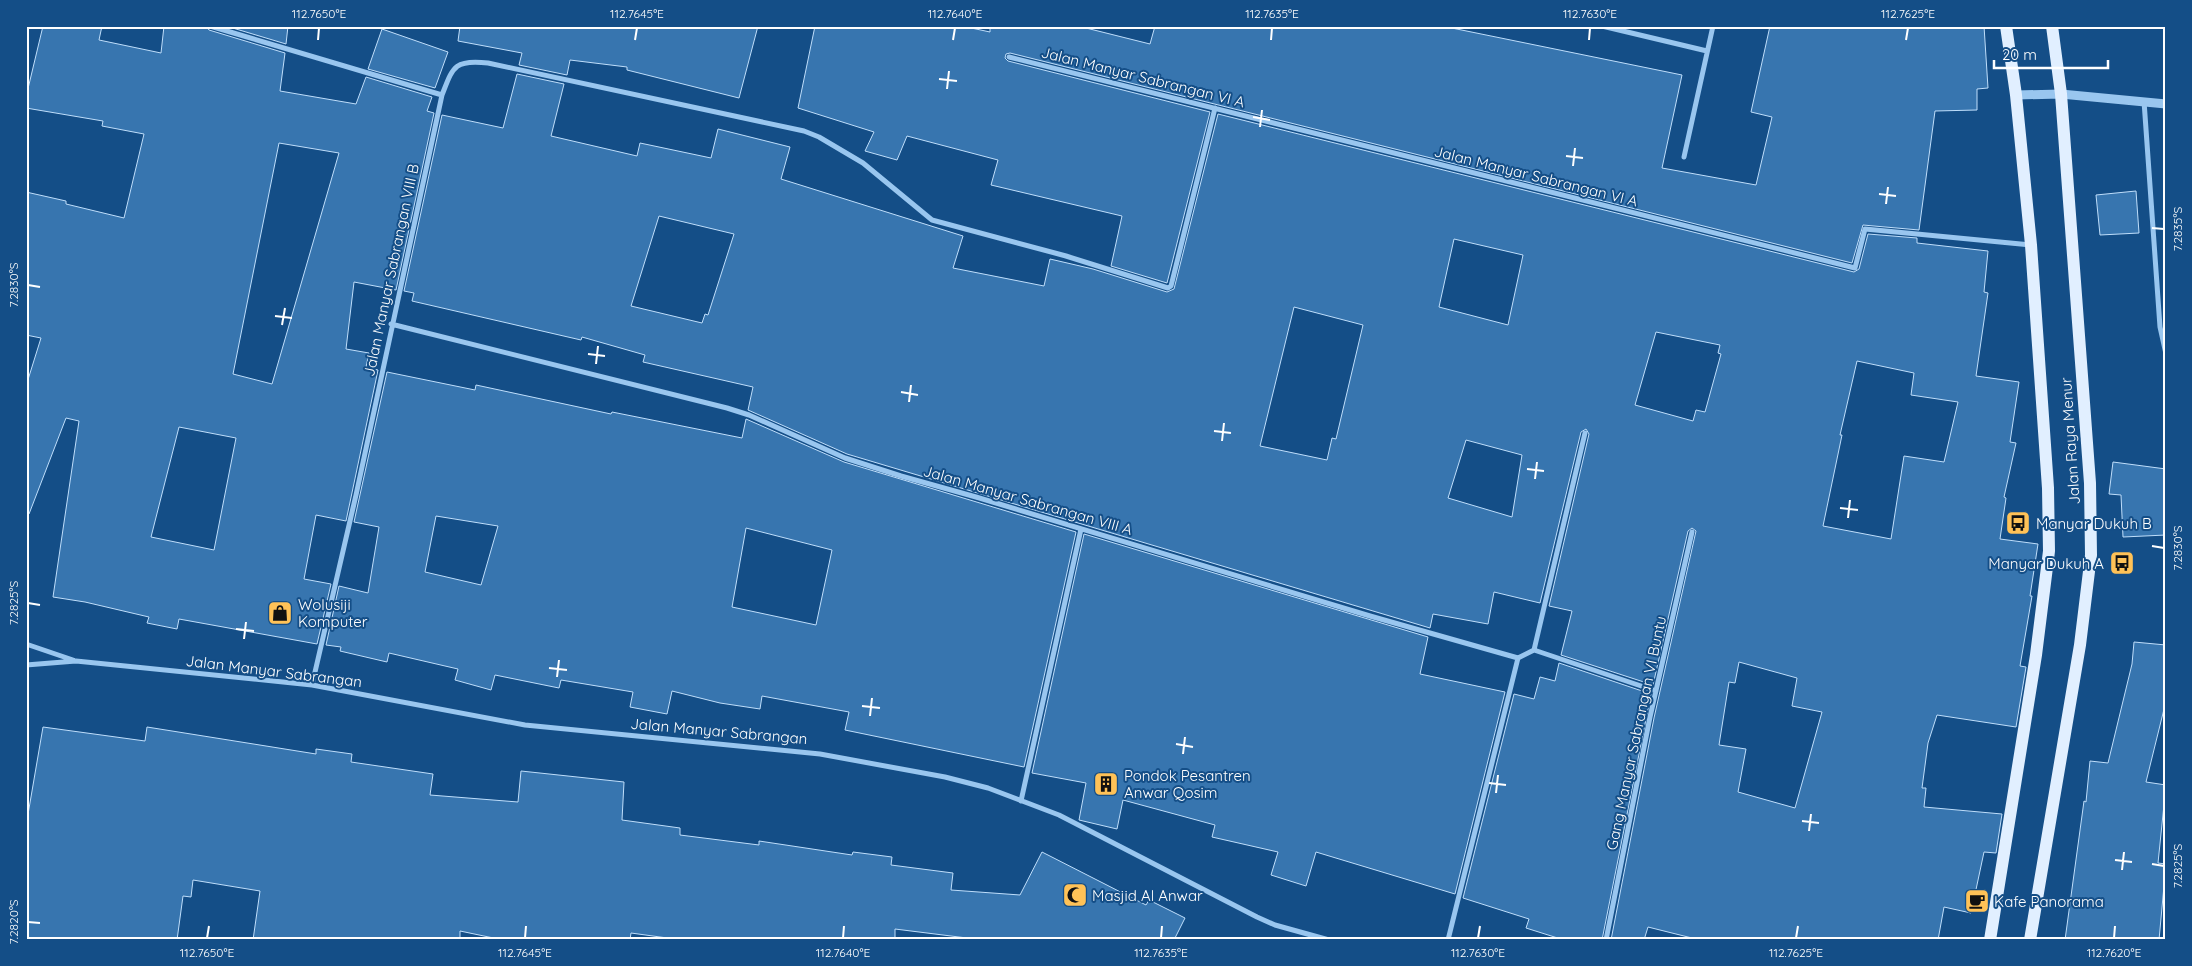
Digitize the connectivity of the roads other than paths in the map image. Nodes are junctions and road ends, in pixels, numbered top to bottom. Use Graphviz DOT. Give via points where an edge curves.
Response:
graph roads {
  1 [pos="27,26"];
  2 [pos="210,26"];
  3 [pos="1602,26"];
  4 [pos="1713,26"];
  5 [pos="2006,26"];
  6 [pos="2052,26"];
  7 [pos="26,30"];
  8 [pos="1707,51"];
  9 [pos="1009,57"];
  10 [pos="2061,94"];
  11 [pos="2016,95"];
  12 [pos="442,96"];
  13 [pos="2144,102"];
  14 [pos="2166,104"];
  15 [pos="1215,108"];
  16 [pos="1684,157"];
  17 [pos="2031,246"];
  18 [pos="391,324"];
  19 [pos="2166,354"];
  20 [pos="1585,432"];
  21 [pos="1081,528"];
  22 [pos="1692,532"];
  23 [pos="26,644"];
  24 [pos="1534,650"];
  25 [pos="1518,658"];
  26 [pos="76,661"];
  27 [pos="26,665"];
  28 [pos="312,685"];
  29 [pos="1656,691"];
  30 [pos="1021,801"];
  31 [pos="1329,940"];
  32 [pos="1448,940"];
  33 [pos="1606,940"];
  34 [pos="1990,940"];
  35 [pos="2030,940"];
  1 -- 7 [label="street"];
  2 -- 12 [label="street"];
  3 -- 8 [label="street"];
  4 -- 8 [label="street"];
  5 -- 11 [label="main road, Jalan Raya Menur"];
  6 -- 10 [label="main road, Jalan Raya Menur"];
  8 -- 16 [label="street"];
  9 -- 15 [label="street, Jalan Manyar Sabrangan VI A"];
  10 -- 11 [label="street"];
  10 -- 13 [label="street"];
  10 -- 35 [label="main road, Jalan Raya Menur" via="2090,483 2091,555 2080,646"];
  11 -- 17 [label="main road, Jalan Raya Menur"];
  12 -- 15 [label="street, Jalan Manyar Sabrangan VIII B" via="452,69 478,62 804,131 863,163 932,220 1066,256 1168,288"];
  12 -- 18 [label="street, Jalan Manyar Sabrangan VIII B"];
  13 -- 14 [label="street"];
  13 -- 19 [label="street" via="2160,327"];
  15 -- 17 [label="street, Jalan Manyar Sabrangan VI A" via="1855,268 1865,229"];
  17 -- 34 [label="main road, Jalan Raya Menur" via="2049,551 2036,655"];
  18 -- 21 [label="street, Jalan Manyar Sabrangan VIII A" via="742,412 844,458"];
  18 -- 28 [label="street, Jalan Manyar Sabrangan VIII B" via="356,496"];
  20 -- 24 [label="street"];
  21 -- 25 [label="street, Jalan Manyar Sabrangan VIII A"];
  21 -- 30 [label="street"];
  22 -- 29 [label="street, Gang Manyar Sabrangan VI Buntu"];
  23 -- 26 [label="street"];
  24 -- 25 [label="street"];
  24 -- 29 [label="street"];
  25 -- 32 [label="street"];
  26 -- 27 [label="street"];
  26 -- 28 [label="street, Jalan Manyar Sabrangan"];
  28 -- 30 [label="street, Jalan Manyar Sabrangan" via="525,725 820,754 945,777"];
  29 -- 33 [label="street, Gang Manyar Sabrangan VI Buntu"];
  30 -- 31 [label="street, Jalan Manyar Sabrangan" via="1059,816 1257,917"];
}
